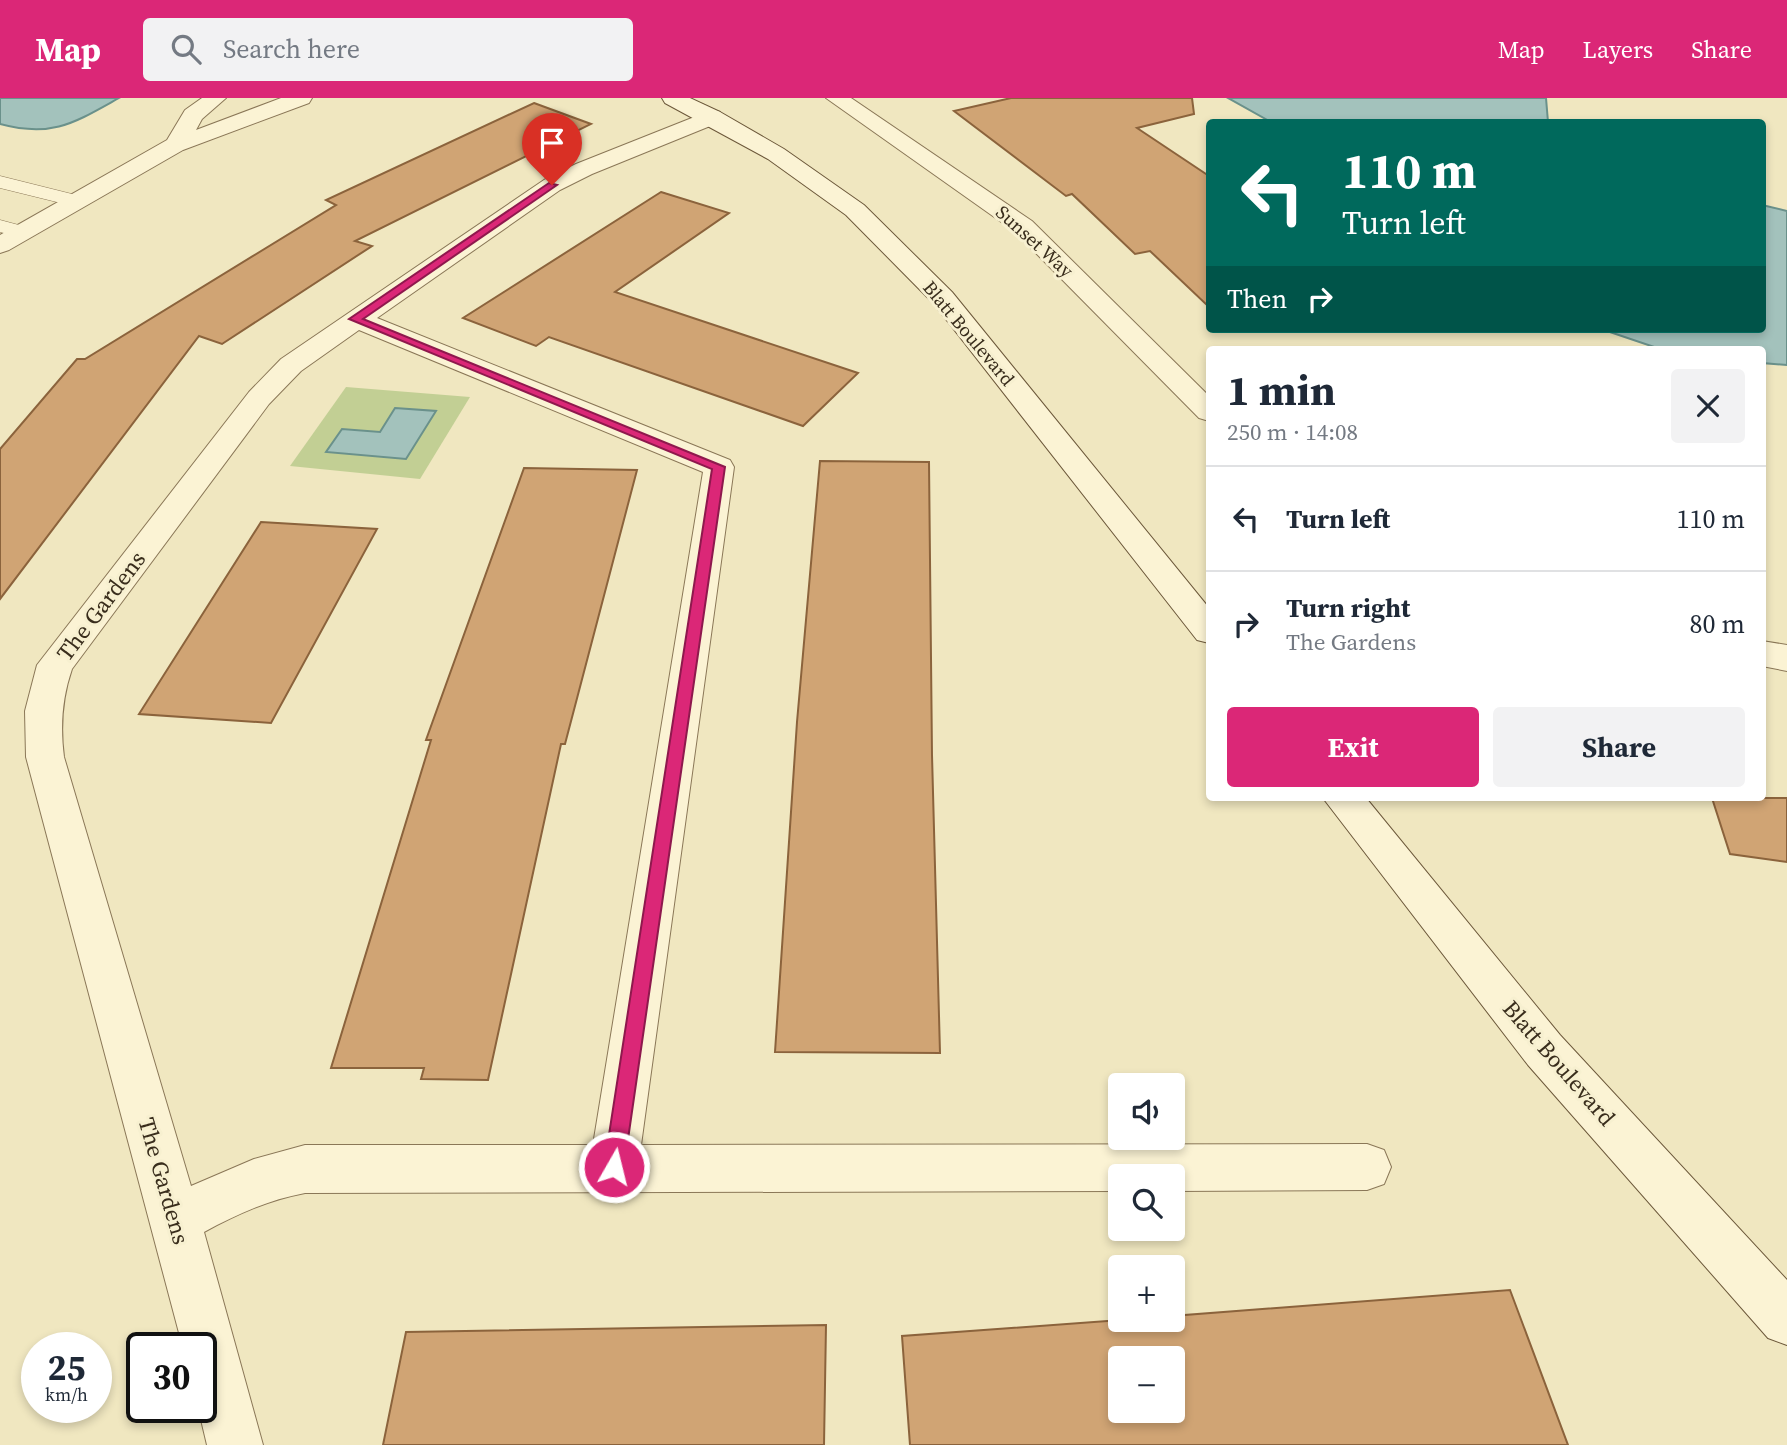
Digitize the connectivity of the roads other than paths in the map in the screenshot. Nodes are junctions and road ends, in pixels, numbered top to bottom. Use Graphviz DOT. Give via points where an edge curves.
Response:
graph roads {
  1 [pos="215,98"];
  2 [pos="301,98"];
  3 [pos="673,98"];
  4 [pos="838,98"];
  5 [pos="712,117"];
  6 [pos="175,145"];
  7 [pos="0,182"];
  8 [pos="77,201"];
  9 [pos="11,229"];
  10 [pos="0,245"];
  11 [pos="355,319"];
  12 [pos="1206,409"];
  13 [pos="1206,627"];
  14 [pos="1766,654"];
  15 [pos="1787,657"];
  16 [pos="1345,801"];
  17 [pos="614,1167"];
  18 [pos="1367,1167"];
  19 [pos="176,1220"];
  20 [pos="1787,1319"];
  21 [pos="235,1445"];
  1 -- 6 [label="street" via="193,115"];
  2 -- 6 [label="street"];
  3 -- 5 [label="street, Blatt Boulevard"];
  4 -- 12 [label="street, Sunset Way" via="1023,226"];
  5 -- 11 [label="street, The Gardens" via="552,185"];
  5 -- 13 [label="street, Blatt Boulevard" via="776,154 855,210 943,298"];
  6 -- 8 [label="street"];
  7 -- 8 [label="lane"];
  8 -- 9 [label="street"];
  9 -- 10 [label="street"];
  11 -- 17 [label="street" via="719,467"];
  11 -- 19 [label="street, The Gardens" via="291,365 258,398 55,665 43,705 41,728 54,794"];
  14 -- 15 [label="street"];
  16 -- 20 [label="street, Blatt Boulevard" via="1544,1050"];
  17 -- 18 [label="street"];
  17 -- 19 [label="street" via="305,1169 243,1185"];
  19 -- 21 [label="street, The Gardens"];
}
